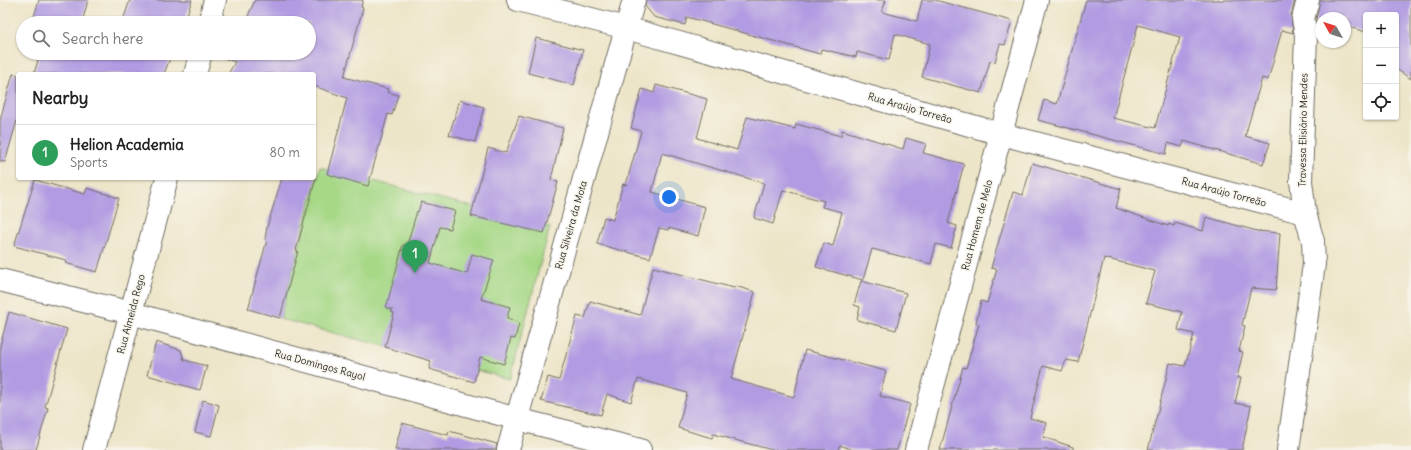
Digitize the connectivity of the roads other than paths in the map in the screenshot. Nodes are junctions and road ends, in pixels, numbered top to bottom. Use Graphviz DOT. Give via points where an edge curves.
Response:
graph roads {
  1 [pos="215,0"];
  2 [pos="518,0"];
  3 [pos="634,0"];
  4 [pos="1037,0"];
  5 [pos="1308,0"];
  6 [pos="211,16"];
  7 [pos="626,28"];
  8 [pos="199,60"];
  9 [pos="196,72"];
  10 [pos="1001,134"];
  11 [pos="166,180"];
  12 [pos="1304,213"];
  13 [pos="0,280"];
  14 [pos="131,313"];
  15 [pos="517,419"];
  16 [pos="94,450"];
  17 [pos="508,450"];
  18 [pos="640,450"];
  19 [pos="916,450"];
  20 [pos="1288,450"];
  1 -- 6 [label="street"];
  2 -- 7 [label="street, Rua Araújo Torreão"];
  3 -- 7 [label="street, Rua Silveira da Mota"];
  4 -- 10 [label="street, Rua Homem de Melo"];
  5 -- 12 [label="street, Travessa Elisiário Mendes" via="1303,19 1306,35 1301,181"];
  7 -- 10 [label="street, Rua Araújo Torreão"];
  7 -- 15 [label="street, Rua Silveira da Mota"];
  8 -- 9 [label="street"];
  10 -- 12 [label="street, Rua Araújo Torreão"];
  10 -- 19 [label="street, Rua Homem de Melo"];
  11 -- 14 [label="street, Rua Almeida Rego"];
  12 -- 20 [label="street, Travessa Elisiário Mendes" via="1313,241 1314,264"];
  13 -- 14 [label="street, Rua Domingos Rayol"];
  14 -- 15 [label="street, Rua Domingos Rayol"];
  14 -- 16 [label="street, Rua Almeida Rego"];
  15 -- 17 [label="street, Rua Silveira da Mota"];
  15 -- 18 [label="street, Rua Domingos Rayol"];
}
